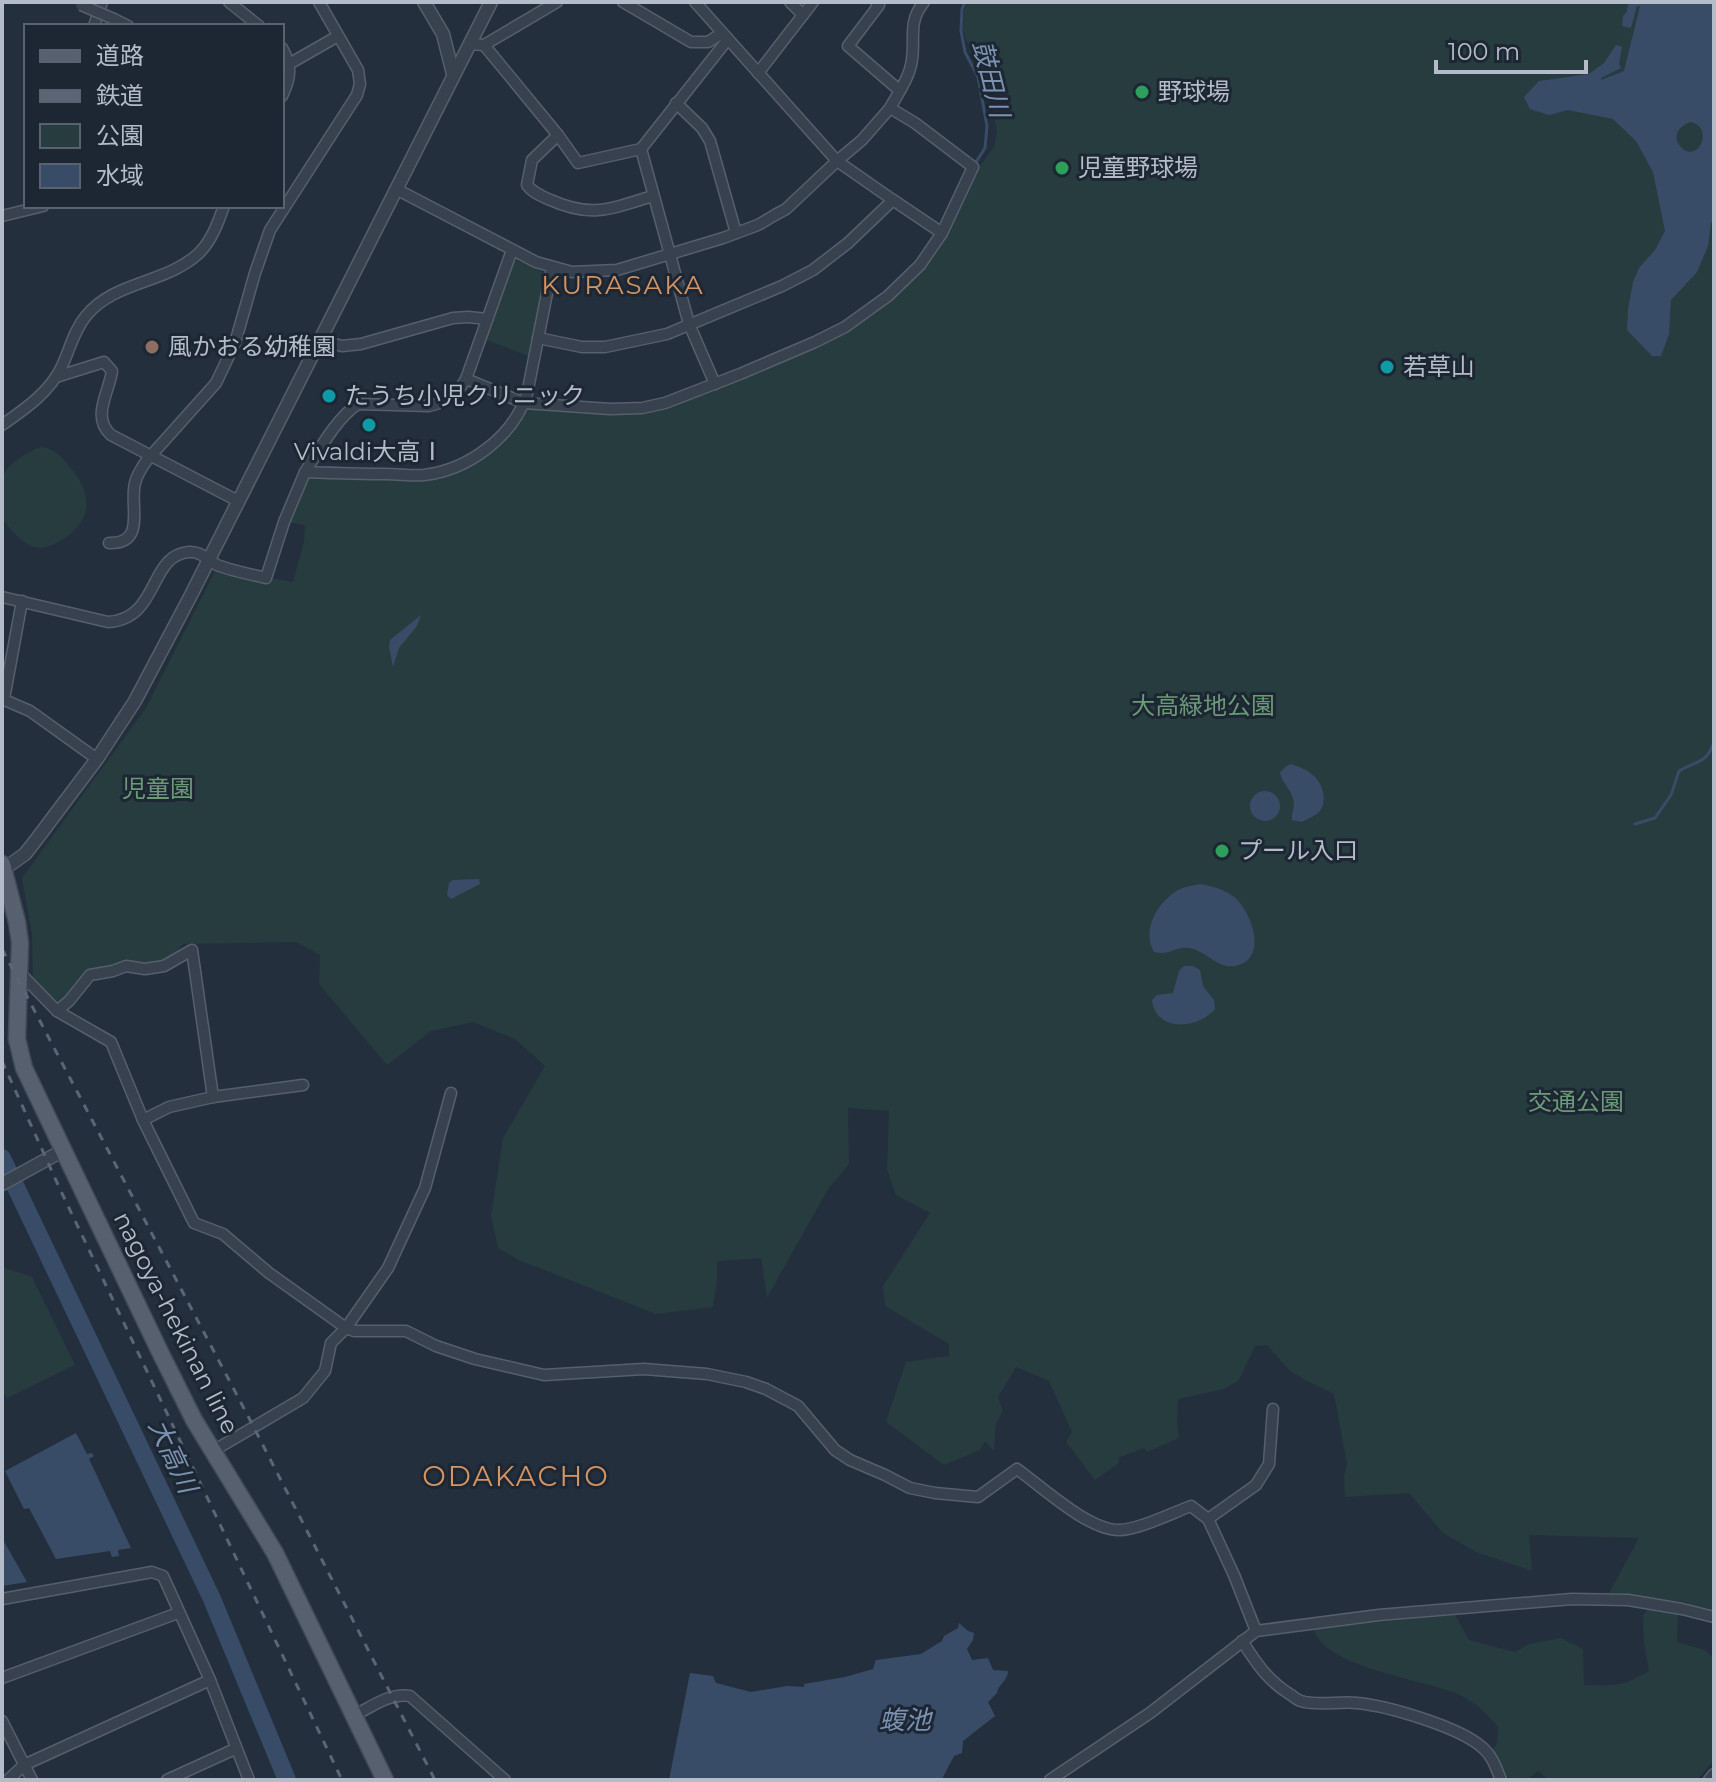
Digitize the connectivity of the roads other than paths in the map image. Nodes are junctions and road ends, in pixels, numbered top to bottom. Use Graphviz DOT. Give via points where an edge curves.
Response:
graph roads {
  1 [pos="102,2"];
  2 [pos="229,2"];
  3 [pos="319,2"];
  4 [pos="424,2"];
  5 [pos="491,2"];
  6 [pos="557,2"];
  7 [pos="623,2"];
  8 [pos="695,2"];
  9 [pos="790,2"];
  10 [pos="813,2"];
  11 [pos="876,2"];
  12 [pos="924,2"];
  13 [pos="78,3"];
  14 [pos="803,15"];
  15 [pos="95,24"];
  16 [pos="124,24"];
  17 [pos="256,24"];
  18 [pos="338,36"];
  19 [pos="725,36"];
  20 [pos="470,44"];
  21 [pos="484,45"];
  22 [pos="284,53"];
  23 [pos="289,64"];
  24 [pos="758,73"];
  25 [pos="453,74"];
  26 [pos="899,90"];
  27 [pos="284,92"];
  28 [pos="676,103"];
  29 [pos="890,108"];
  30 [pos="558,135"];
  31 [pos="641,149"];
  32 [pos="837,161"];
  33 [pos="396,189"];
  34 [pos="653,196"];
  35 [pos="893,200"];
  36 [pos="35,208"];
  37 [pos="223,208"];
  38 [pos="2,216"];
  39 [pos="736,233"];
  40 [pos="942,233"];
  41 [pos="512,250"];
  42 [pos="670,255"];
  43 [pos="552,268"];
  44 [pos="487,319"];
  45 [pos="689,324"];
  46 [pos="538,338"];
  47 [pos="320,340"];
  48 [pos="56,377"];
  49 [pos="466,379"];
  50 [pos="715,384"];
  51 [pos="524,403"];
  52 [pos="2,425"];
  53 [pos="152,456"];
  54 [pos="305,472"];
  55 [pos="238,501"];
  56 [pos="109,543"];
  57 [pos="209,560"];
  58 [pos="2,597"];
  59 [pos="22,601"];
  60 [pos="3,699"];
  61 [pos="97,759"];
  62 [pos="3,866"];
  63 [pos="20,973"];
  64 [pos="57,1011"];
  65 [pos="303,1085"];
  66 [pos="451,1093"];
  67 [pos="213,1097"];
  68 [pos="143,1120"];
  69 [pos="64,1150"];
  70 [pos="5,1182"];
  71 [pos="346,1328"];
  72 [pos="1273,1409"];
  73 [pos="213,1451"];
  74 [pos="1208,1519"];
  75 [pos="2,1599"];
  76 [pos="178,1613"];
  77 [pos="1714,1617"];
  78 [pos="1256,1631"];
  79 [pos="1242,1641"];
  80 [pos="2,1678"];
  81 [pos="210,1680"];
  82 [pos="353,1716"];
  83 [pos="2,1721"];
  84 [pos="235,1749"];
  85 [pos="24,1765"];
  86 [pos="1714,1774"];
  87 [pos="8,1780"];
  88 [pos="32,1780"];
  89 [pos="167,1780"];
  90 [pos="249,1780"];
  91 [pos="385,1780"];
  92 [pos="505,1780"];
  93 [pos="1050,1780"];
  94 [pos="1501,1780"];
  95 [pos="1709,1780"];
  1 -- 15 [label="street"];
  2 -- 17 [label="street"];
  3 -- 18 [label="street"];
  4 -- 25 [label="street" via="443,34"];
  5 -- 20 [label="street"];
  6 -- 21 [label="street"];
  7 -- 19 [label="street" via="691,42"];
  8 -- 19 [label="street"];
  9 -- 14 [label="street"];
  10 -- 14 [label="street"];
  11 -- 26 [label="street" via="879,5 848,46"];
  12 -- 26 [label="street" via="913,20 913,56"];
  13 -- 16 [label="street, bridge"];
  14 -- 24 [label="street"];
  18 -- 23 [label="street"];
  18 -- 53 [label="street" via="358,70 355,102 270,230 235,343 216,383"];
  19 -- 24 [label="street"];
  19 -- 28 [label="street"];
  20 -- 21 [label="street"];
  20 -- 25 [label="street"];
  21 -- 30 [label="street"];
  22 -- 23 [label="street"];
  23 -- 27 [label="street"];
  24 -- 32 [label="street"];
  25 -- 33 [label="street"];
  26 -- 29 [label="street"];
  28 -- 31 [label="street"];
  28 -- 39 [label="street" via="710,141"];
  29 -- 32 [label="street"];
  29 -- 40 [label="street" via="973,167"];
  30 -- 31 [label="street" via="578,163"];
  30 -- 34 [label="street" via="532,160 527,185 531,191 585,211"];
  31 -- 34 [label="street"];
  32 -- 35 [label="street"];
  32 -- 39 [label="street" via="786,209"];
  33 -- 41 [label="street"];
  33 -- 47 [label="street"];
  34 -- 42 [label="street"];
  35 -- 40 [label="street"];
  35 -- 45 [label="street" via="813,270"];
  36 -- 38 [label="street"];
  37 -- 48 [label="street" via="198,253 174,271 117,292 86,315"];
  39 -- 42 [label="street"];
  40 -- 50 [label="street" via="912,273 859,317 815,342"];
  41 -- 43 [label="street"];
  41 -- 44 [label="street"];
  42 -- 43 [label="street" via="607,272"];
  42 -- 45 [label="street"];
  43 -- 46 [label="street"];
  44 -- 47 [label="street" via="453,318 351,346"];
  44 -- 49 [label="street"];
  45 -- 46 [label="street" via="605,347"];
  45 -- 50 [label="street"];
  46 -- 51 [label="street"];
  47 -- 55 [label="street"];
  48 -- 52 [label="street"];
  48 -- 53 [label="street" via="97,363 110,366 100,420 111,435"];
  49 -- 51 [label="street"];
  49 -- 54 [label="street" via="438,404 358,404"];
  50 -- 51 [label="street" via="642,408"];
  51 -- 54 [label="street" via="495,442 448,469 422,475"];
  53 -- 55 [label="street"];
  53 -- 56 [label="street" via="135,483 132,532 126,540"];
  54 -- 57 [label="street" via="266,578"];
  55 -- 57 [label="street"];
  57 -- 59 [label="street" via="186,552 168,560 141,607 119,621"];
  57 -- 61 [label="street" via="135,701"];
  58 -- 59 [label="street"];
  59 -- 60 [label="street"];
  60 -- 61 [label="street" via="45,720"];
  61 -- 62 [label="street" via="25,854"];
  62 -- 63 [label="main road, nagoya-hekinan line" via="17,922"];
  63 -- 64 [label="street"];
  63 -- 69 [label="main road, nagoya-hekinan line" via="17,1039 24,1068"];
  64 -- 67 [label="street" via="90,975 126,966 164,966 192,950"];
  64 -- 68 [label="street" via="111,1042"];
  65 -- 67 [label="street"];
  66 -- 71 [label="street" via="425,1188 388,1268"];
  67 -- 68 [label="street" via="169,1107"];
  68 -- 71 [label="street" via="194,1223 223,1234"];
  69 -- 70 [label="street"];
  69 -- 73 [label="main road, nagoya-hekinan line"];
  71 -- 73 [label="street" via="331,1343 325,1371 303,1398"];
  71 -- 74 [label="street" via="406,1331 475,1359 544,1375 644,1369 746,1382 798,1406 850,1460 910,1488 978,1497 1017,1469 1105,1528 1135,1527 1191,1506"];
  72 -- 74 [label="street" via="1269,1464 1256,1485"];
  73 -- 82 [label="main road, nagoya-hekinan line" via="275,1553"];
  74 -- 78 [label="street"];
  75 -- 76 [label="street" via="152,1572 163,1576"];
  76 -- 80 [label="street"];
  76 -- 81 [label="street"];
  77 -- 78 [label="street" via="1628,1600 1572,1599"];
  78 -- 79 [label="street"];
  79 -- 93 [label="street" via="1150,1713"];
  79 -- 94 [label="street" via="1266,1676 1302,1702 1356,1703 1428,1721 1485,1749"];
  81 -- 84 [label="street"];
  81 -- 85 [label="street"];
  82 -- 91 [label="main road, nagoya-hekinan line"];
  82 -- 92 [label="street" via="391,1697 410,1696"];
  83 -- 85 [label="street"];
  84 -- 89 [label="street"];
  84 -- 90 [label="street"];
  85 -- 87 [label="street"];
  85 -- 88 [label="street"];
  86 -- 95 [label="street"];
}
